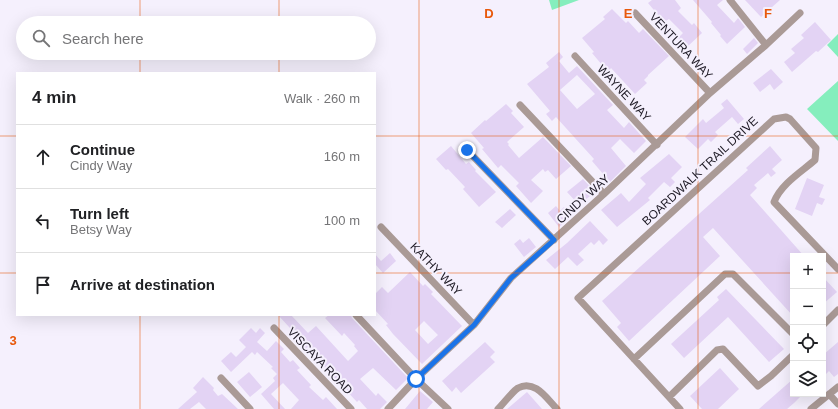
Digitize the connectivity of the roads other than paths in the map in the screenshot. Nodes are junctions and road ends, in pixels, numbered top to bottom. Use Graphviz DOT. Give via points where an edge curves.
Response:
graph roads {
  1 [pos="730,0"];
  2 [pos="635,13"];
  3 [pos="800,13"];
  4 [pos="766,45"];
  5 [pos="575,56"];
  6 [pos="710,93"];
  7 [pos="520,105"];
  8 [pos="657,145"];
  9 [pos="467,150"];
  10 [pos="604,194"];
  11 [pos="381,227"];
  12 [pos="554,240"];
  13 [pos="838,268"];
  14 [pos="838,310"];
  15 [pos="357,316"];
  16 [pos="826,322"];
  17 [pos="474,325"];
  18 [pos="274,328"];
  19 [pos="790,331"];
  20 [pos="790,358"];
  21 [pos="634,359"];
  22 [pos="221,378"];
  23 [pos="416,379"];
  24 [pos="838,387"];
  25 [pos="828,394"];
  26 [pos="669,397"];
  27 [pos="838,404"];
  28 [pos="250,409"];
  29 [pos="351,409"];
  30 [pos="388,409"];
  31 [pos="448,409"];
  32 [pos="498,409"];
  33 [pos="557,409"];
  34 [pos="680,409"];
  35 [pos="811,409"];
  1 -- 4 [label="street"];
  2 -- 6 [label="street, VENTURA WAY"];
  3 -- 4 [label="street, CINDY WAY"];
  4 -- 6 [label="street, CINDY WAY"];
  5 -- 8 [label="street, WAYNE WAY"];
  6 -- 8 [label="street, CINDY WAY"];
  7 -- 10 [label="street"];
  8 -- 10 [label="street, CINDY WAY"];
  9 -- 12 [label="street"];
  10 -- 12 [label="street, CINDY WAY"];
  11 -- 17 [label="street, KATHY WAY"];
  12 -- 17 [label="street, CINDY WAY" via="511,278"];
  13 -- 21 [label="street, BOARDWALK TRAIL DRIVE" via="774,202 776,195 815,160 816,154 816,148 790,119 774,119 578,298"];
  14 -- 16 [label="street"];
  15 -- 23 [label="street"];
  17 -- 23 [label="street, CINDY WAY"];
  18 -- 29 [label="street, VISCAYA ROAD"];
  19 -- 21 [label="street" via="733,274 725,274"];
  20 -- 26 [label="street" via="758,386 723,349 717,350"];
  21 -- 26 [label="street, BOARDWALK TRAIL DRIVE"];
  22 -- 28 [label="street"];
  23 -- 30 [label="street, CINDY WAY"];
  23 -- 31 [label="street"];
  24 -- 25 [label="street"];
  25 -- 27 [label="street"];
  25 -- 35 [label="street"];
  26 -- 34 [label="street, BOARDWALK TRAIL DRIVE"];
  32 -- 33 [label="street" via="518,388 528,386 538,389"];
}
